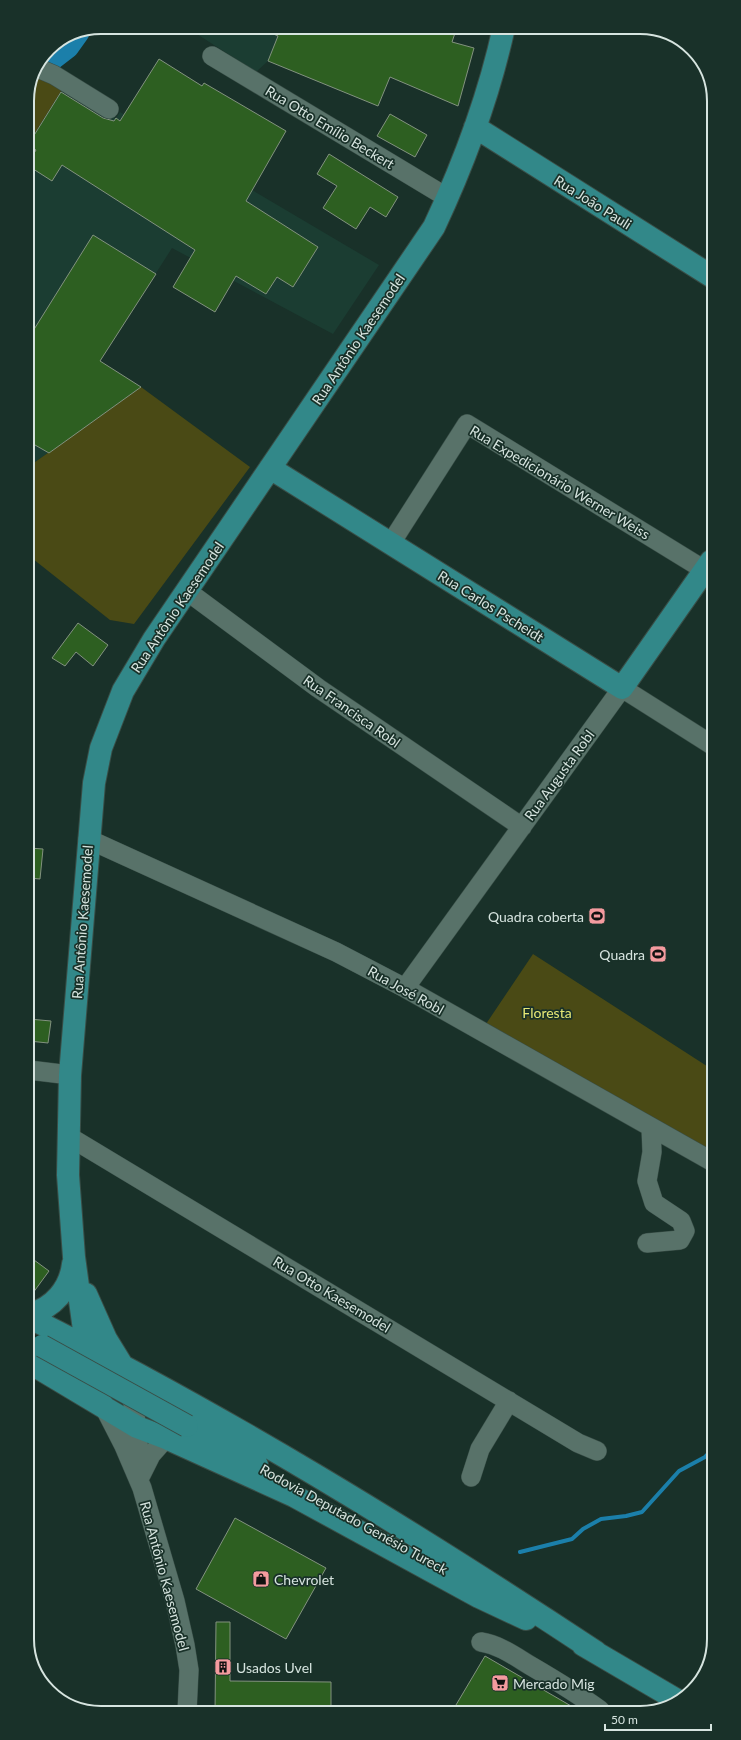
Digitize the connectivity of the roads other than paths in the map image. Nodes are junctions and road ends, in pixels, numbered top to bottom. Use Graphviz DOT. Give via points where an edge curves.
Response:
graph roads {
  1 [pos="502,34"];
  2 [pos="212,56"];
  3 [pos="42,70"];
  4 [pos="109,109"];
  5 [pos="476,127"];
  6 [pos="448,198"];
  7 [pos="707,273"];
  8 [pos="270,468"];
  9 [pos="390,543"];
  10 [pos="707,567"];
  11 [pos="707,571"];
  12 [pos="187,591"];
  13 [pos="622,688"];
  14 [pos="707,742"];
  15 [pos="522,827"];
  16 [pos="88,838"];
  17 [pos="405,988"];
  18 [pos="34,1070"];
  19 [pos="70,1075"];
  20 [pos="651,1128"];
  21 [pos="68,1136"];
  22 [pos="707,1159"];
  23 [pos="647,1243"];
  24 [pos="74,1257"];
  25 [pos="34,1312"];
  26 [pos="34,1320"];
  27 [pos="85,1346"];
  28 [pos="34,1350"];
  29 [pos="120,1364"];
  30 [pos="90,1372"];
  31 [pos="131,1393"];
  32 [pos="509,1400"];
  33 [pos="104,1407"];
  34 [pos="137,1427"];
  35 [pos="166,1438"];
  36 [pos="597,1451"];
  37 [pos="471,1477"];
  38 [pos="142,1482"];
  39 [pos="481,1642"];
  40 [pos="596,1652"];
  41 [pos="672,1697"];
  42 [pos="188,1706"];
  43 [pos="594,1706"];
  1 -- 5 [label="main road, Rua Antônio Kaesemodel"];
  2 -- 6 [label="street, Rua Otto Emílio Beckert"];
  3 -- 4 [label="street"];
  5 -- 6 [label="main road, Rua Antônio Kaesemodel"];
  5 -- 7 [label="main road, Rua João Pauli"];
  6 -- 8 [label="main road, Rua Antônio Kaesemodel" via="434,227"];
  8 -- 9 [label="main road, Rua Carlos Pscheidt"];
  8 -- 12 [label="main road, Rua Antônio Kaesemodel"];
  9 -- 10 [label="street, Rua Expedicionário Werner Weiss" via="467,424"];
  9 -- 13 [label="main road, Rua Carlos Pscheidt"];
  11 -- 13 [label="main road, Rua Augusta Robl"];
  12 -- 15 [label="street, Rua Francisca Robl" via="318,688"];
  12 -- 16 [label="main road, Rua Antônio Kaesemodel" via="137,664 112,718 101,748 94,783"];
  13 -- 14 [label="street, Rua Carlos Pscheidt"];
  13 -- 15 [label="street, Rua Augusta Robl"];
  15 -- 17 [label="street, Rua Augusta Robl"];
  16 -- 17 [label="street, Rua José Robl" via="336,952"];
  16 -- 19 [label="main road, Rua Antônio Kaesemodel"];
  17 -- 20 [label="street, Rua José Robl"];
  18 -- 19 [label="street"];
  19 -- 21 [label="main road, Rua Antônio Kaesemodel"];
  20 -- 22 [label="street, Rua José Robl"];
  20 -- 23 [label="street" via="652,1152 647,1180 654,1203 681,1221 686,1231 680,1240"];
  21 -- 24 [label="main road, Rua Antônio Kaesemodel" via="68,1199"];
  21 -- 32 [label="street, Rua Otto Kaesemodel"];
  24 -- 25 [label="main road" via="70,1278 60,1296 50,1305"];
  24 -- 27 [label="main road, Rua Antônio Kaesemodel"];
  24 -- 29 [label="main road, Rua Antônio Kaesemodel" via="93,1312"];
  26 -- 27 [label="main road"];
  27 -- 29 [label="main road"];
  27 -- 30 [label="main road, Rua Antônio Kaesemodel"];
  28 -- 33 [label="main road"];
  28 -- 40 [label="main road, Rodovia Deputado Genésio Tureck, bridge" via="187,1426"];
  29 -- 30 [label="main road" via="99,1365"];
  29 -- 31 [label="main road, Rua Antônio Kaesemodel" via="129,1377"];
  29 -- 40 [label="main road" via="319,1477 483,1578"];
  30 -- 33 [label="main road, Rua Antônio Kaesemodel" via="93,1391"];
  31 -- 33 [label="main road" via="120,1405"];
  31 -- 34 [label="street, Rua Antônio Kaesemodel"];
  32 -- 36 [label="street, Rua Otto Kaesemodel" via="578,1443"];
  32 -- 37 [label="street" via="480,1449"];
  33 -- 34 [label="main road"];
  33 -- 38 [label="street, Rua Antônio Kaesemodel"];
  34 -- 35 [label="main road"];
  34 -- 38 [label="street, Rua Antônio Kaesemodel"];
  35 -- 38 [label="street" via="151,1455"];
  35 -- 40 [label="main road" via="294,1496 479,1597"];
  38 -- 42 [label="street, Rua Antônio Kaesemodel" via="185,1645 189,1670"];
  39 -- 43 [label="street" via="510,1654"];
  40 -- 41 [label="main road, Rodovia Deputado Genésio Tureck"];
}
